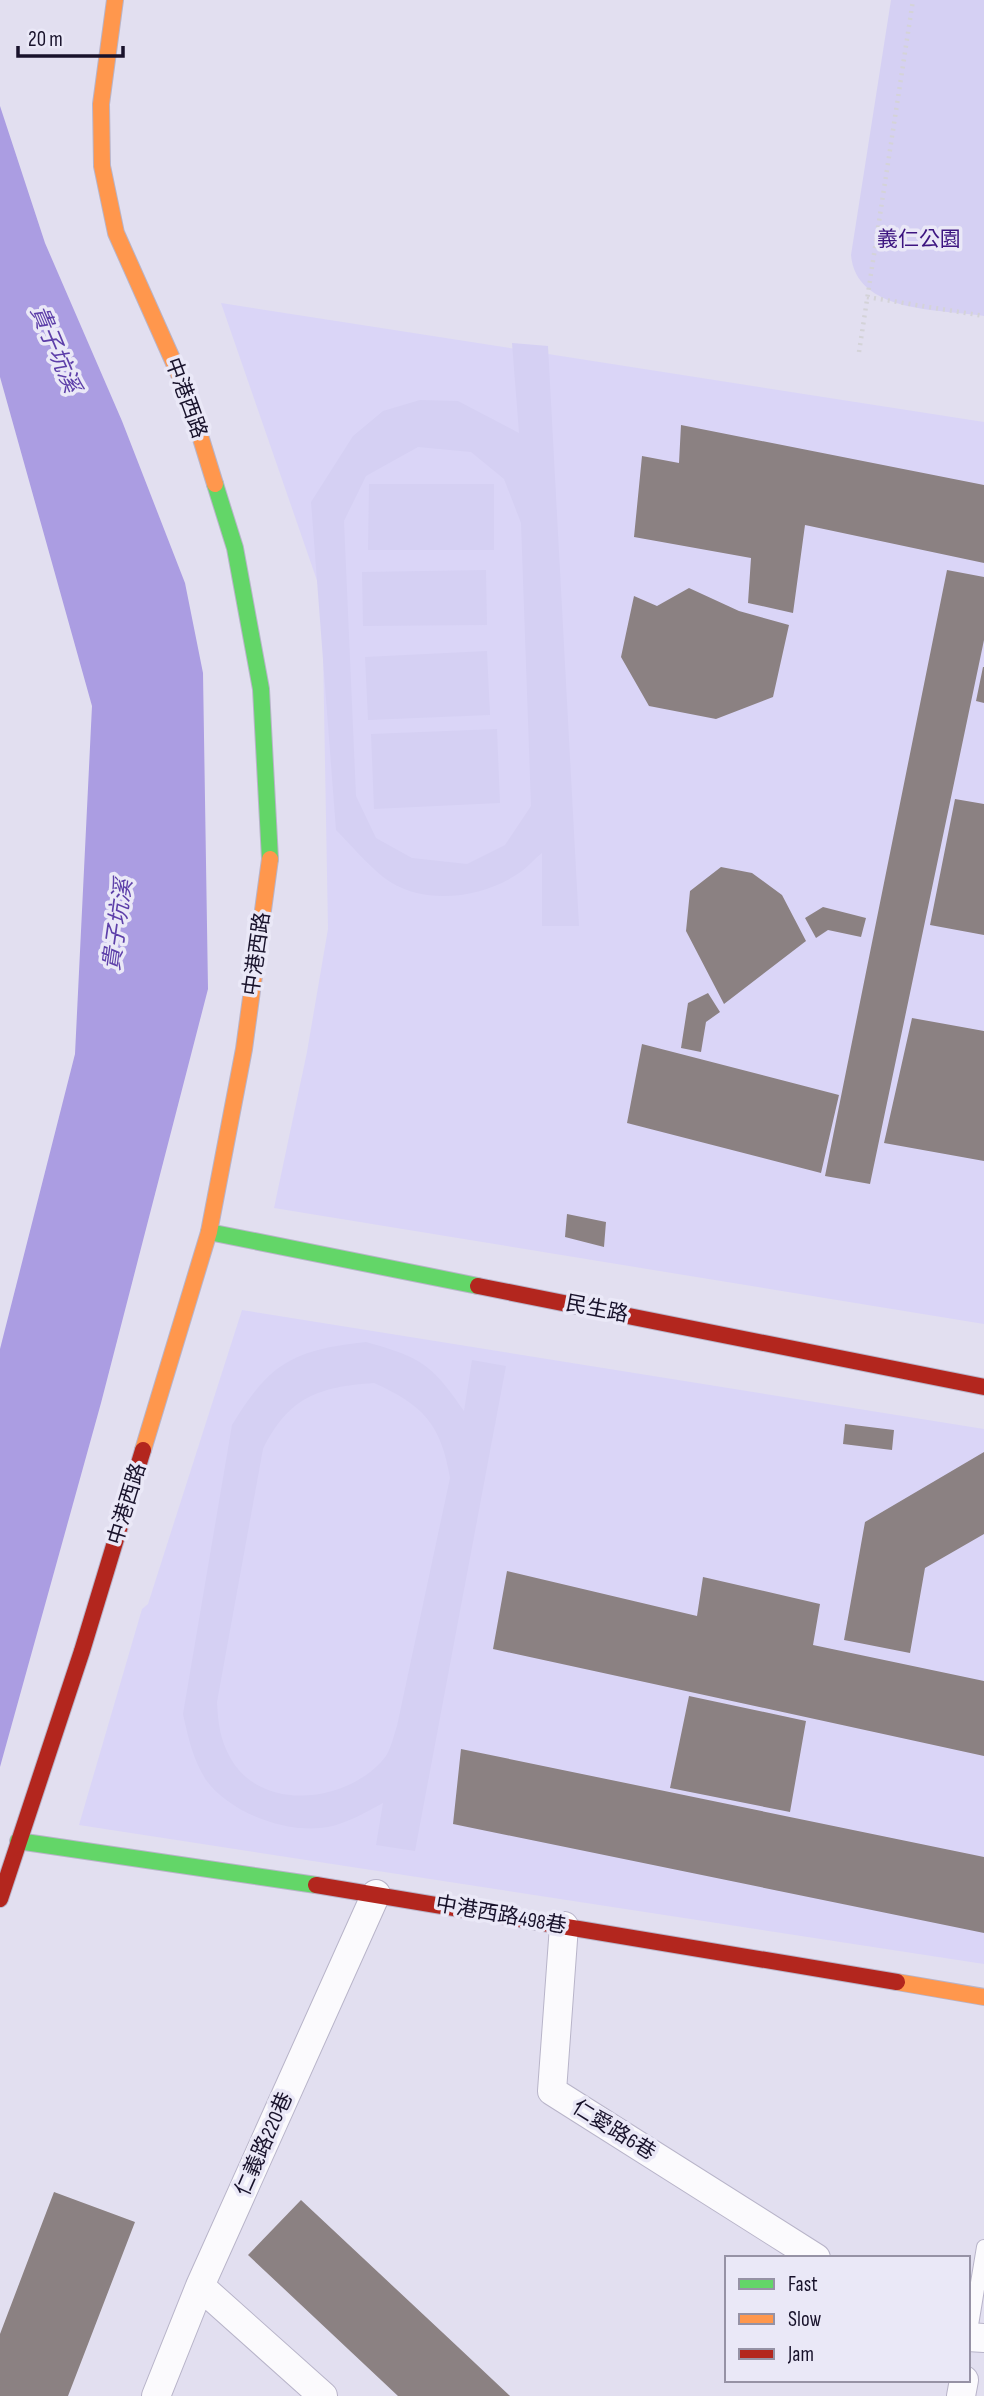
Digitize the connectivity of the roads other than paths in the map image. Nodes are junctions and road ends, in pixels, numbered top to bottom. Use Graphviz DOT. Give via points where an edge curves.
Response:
graph roads {
  1 [pos="115,0"];
  2 [pos="209,1232"];
  3 [pos="984,1387"];
  4 [pos="18,1841"];
  5 [pos="376,1894"];
  6 [pos="0,1899"];
  7 [pos="564,1926"];
  8 [pos="984,1997"];
  9 [pos="984,2248"];
  10 [pos="813,2256"];
  11 [pos="200,2286"];
  12 [pos="972,2340"];
  13 [pos="156,2396"];
  14 [pos="323,2396"];
  1 -- 2 [label="street, 中港西路" via="101,104 102,166 116,233 190,403 235,548 261,689 270,861 244,1049"];
  2 -- 3 [label="street, 民生路"];
  2 -- 4 [label="street, 中港西路" via="82,1651"];
  4 -- 5 [label="street, 中港西路498巷"];
  4 -- 6 [label="street, 中港西路"];
  5 -- 7 [label="street, 中港西路498巷"];
  5 -- 11 [label="street, 仁義路220巷"];
  7 -- 8 [label="street, 中港西路498巷"];
  7 -- 10 [label="street, 仁愛路6巷" via="552,2091"];
  9 -- 12 [label="lane"];
  11 -- 13 [label="street, 仁義路220巷"];
  11 -- 14 [label="street"];
}
